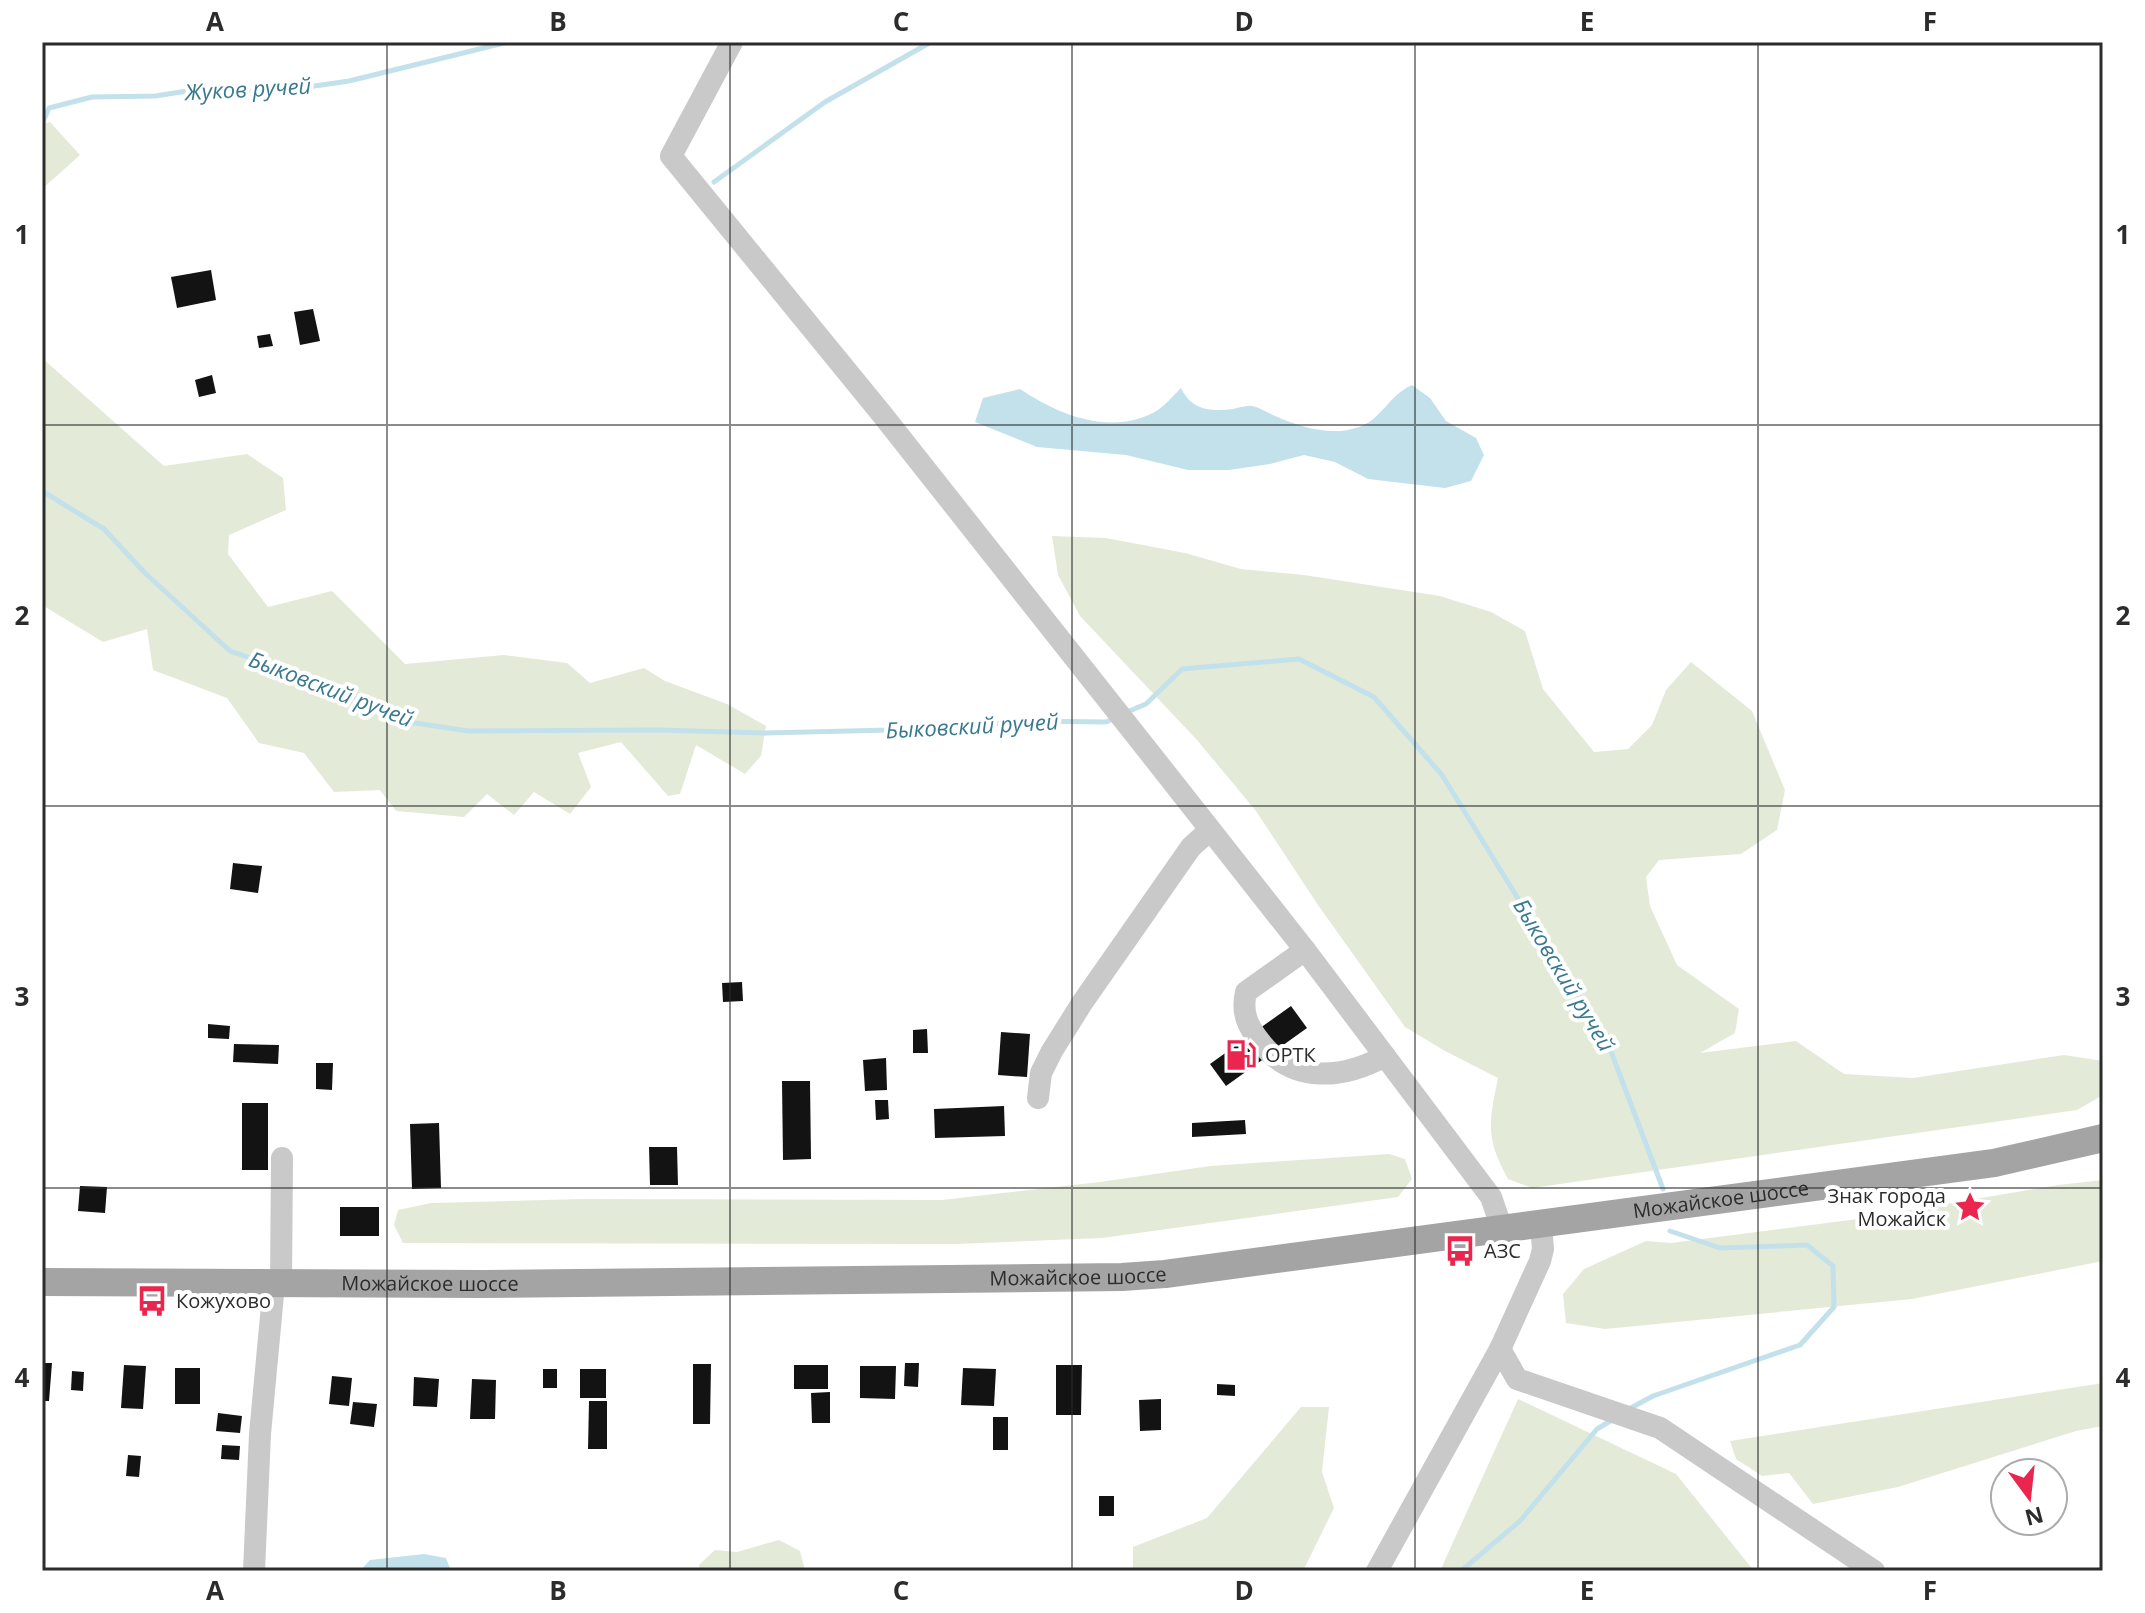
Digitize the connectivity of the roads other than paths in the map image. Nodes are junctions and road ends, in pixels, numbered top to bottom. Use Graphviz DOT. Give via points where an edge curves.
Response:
graph roads {
  1 [pos="732,42"];
  2 [pos="1210,830"];
  3 [pos="1305,950"];
  4 [pos="1385,1056"];
  5 [pos="1038,1098"];
  6 [pos="2103,1138"];
  7 [pos="282,1158"];
  8 [pos="1541,1225"];
  9 [pos="1502,1229"];
  10 [pos="42,1282"];
  11 [pos="277,1284"];
  12 [pos="1500,1349"];
  13 [pos="254,1571"];
  14 [pos="1377,1571"];
  15 [pos="1874,1571"];
  1 -- 2 [label="street" via="671,156"];
  2 -- 3 [label="street"];
  2 -- 5 [label="street" via="1191,847 1082,1003 1041,1073"];
  3 -- 4 [label="street"];
  3 -- 4 [label="street" via="1246,992 1242,1007 1253,1033 1280,1062 1311,1074 1350,1072"];
  4 -- 9 [label="street" via="1491,1197"];
  6 -- 8 [label="main road, Можайское шоссе" via="1994,1163"];
  7 -- 11 [label="street"];
  8 -- 9 [label="main road, Можайское шоссе"];
  8 -- 12 [label="street" via="1540,1261"];
  9 -- 11 [label="main road, Можайское шоссе" via="1122,1277"];
  10 -- 11 [label="main road, Можайское шоссе"];
  11 -- 13 [label="street" via="260,1434"];
  12 -- 14 [label="street"];
  12 -- 15 [label="street" via="1517,1379 1660,1428"];
}
